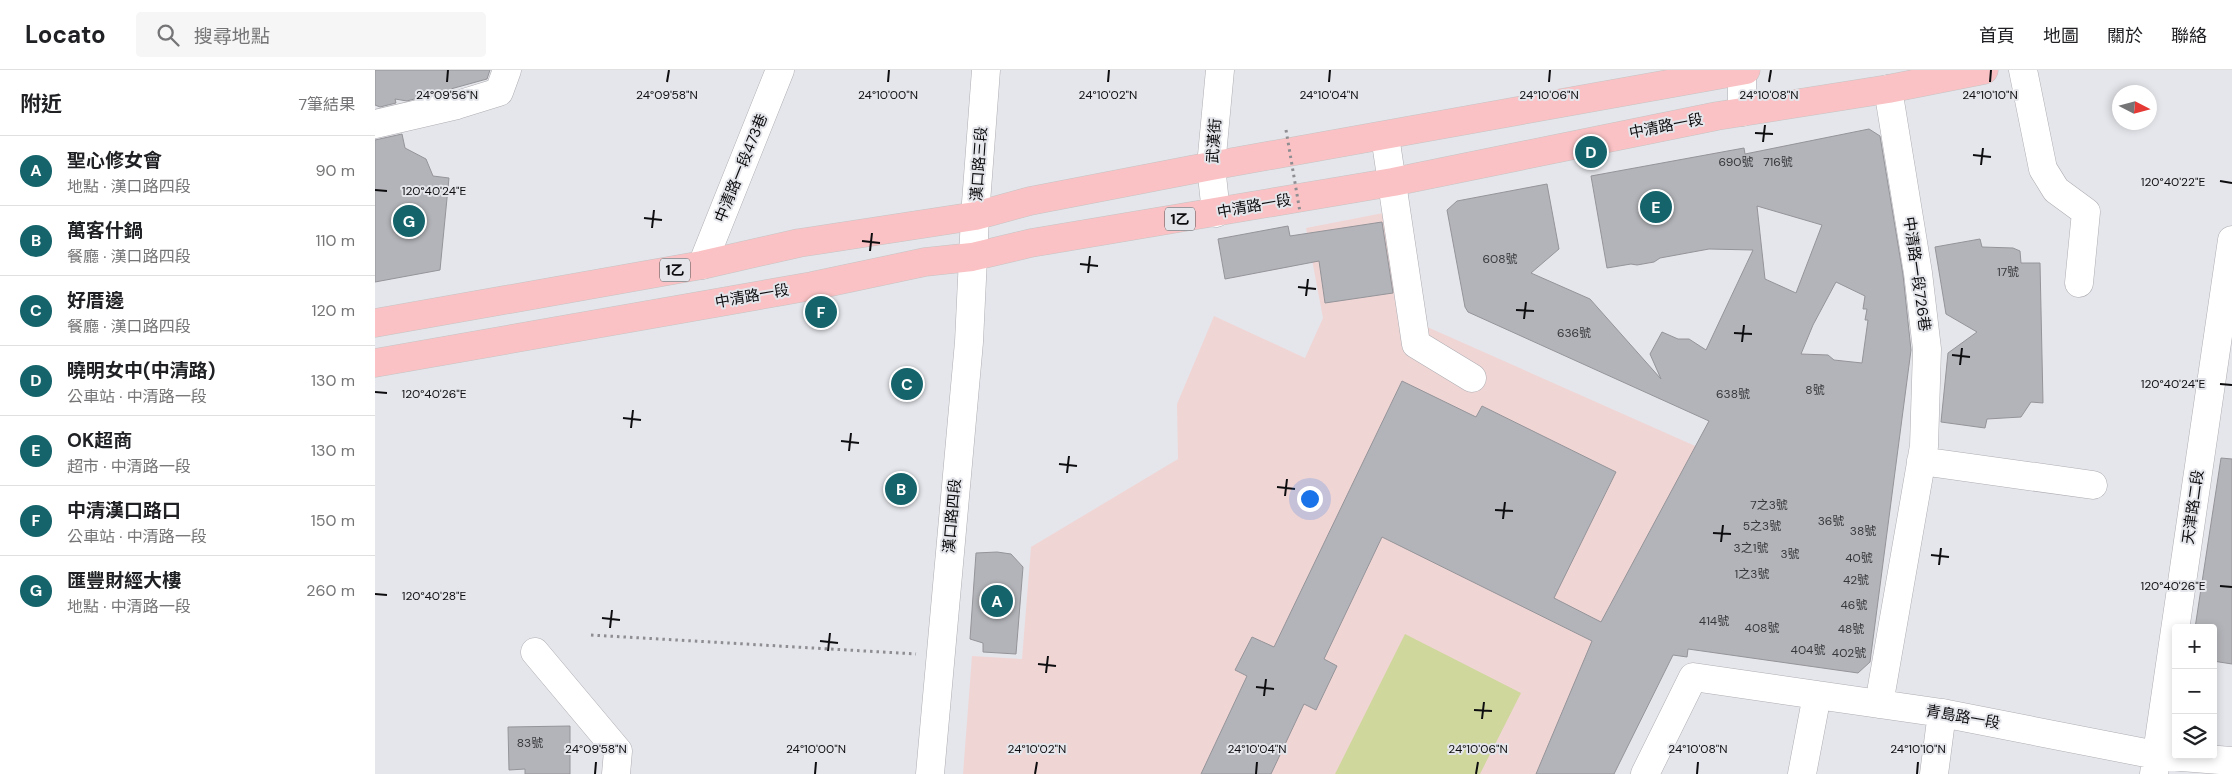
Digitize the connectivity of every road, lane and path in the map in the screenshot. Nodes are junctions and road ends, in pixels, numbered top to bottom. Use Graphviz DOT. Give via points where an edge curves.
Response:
graph roads {
  1 [pos="507,70"];
  2 [pos="780,70"];
  3 [pos="986,70"];
  4 [pos="1220,70"];
  5 [pos="1743,70"];
  6 [pos="1984,70"];
  7 [pos="2023,70"];
  8 [pos="1888,89"];
  9 [pos="1742,112"];
  10 [pos="375,124"];
  11 [pos="1286,130"];
  12 [pos="1385,136"];
  13 [pos="1211,166"];
  14 [pos="1393,182"];
  15 [pos="1300,212"];
  16 [pos="1216,213"];
  17 [pos="975,216"];
  18 [pos="2232,240"];
  19 [pos="972,257"];
  20 [pos="703,265"];
  21 [pos="2079,283"];
  22 [pos="375,323"];
  23 [pos="375,363"];
  24 [pos="1472,378"];
  25 [pos="2222,379"];
  26 [pos="1921,461"];
  27 [pos="2093,485"];
  28 [pos="591,635"];
  29 [pos="535,652"];
  30 [pos="939,656"];
  31 [pos="1817,695"];
  32 [pos="1879,704"];
  33 [pos="1942,713"];
  34 [pos="2232,761"];
  35 [pos="2155,764"];
  36 [pos="616,774"];
  37 [pos="930,774"];
  38 [pos="1645,774"];
  39 [pos="1803,774"];
  40 [pos="1934,774"];
  1 -- 10 [label="street" via="499,92 457,106"];
  2 -- 20 [label="street, 中清路一段473巷"];
  3 -- 17 [label="street, 漢口路三段"];
  4 -- 13 [label="street, 武漢街"];
  5 -- 9 [label="street"];
  5 -- 12 [label="main road, 1乙"];
  6 -- 8 [label="main road, 中清路一段 / 1乙"];
  7 -- 21 [label="street" via="2043,169 2056,190 2086,212"];
  8 -- 9 [label="main road, 中清路一段 / 1乙"];
  8 -- 26 [label="street, 中清路一段726巷" via="1927,349"];
  9 -- 14 [label="main road, 中清路一段 / 1乙"];
  11 -- 15 [label="path, bridge"];
  12 -- 13 [label="main road, 1乙"];
  12 -- 14 [label="street"];
  13 -- 16 [label="street, 武漢街"];
  13 -- 17 [label="main road, 1乙" via="1030,201"];
  14 -- 16 [label="main road, 中清路一段 / 1乙"];
  14 -- 24 [label="street" via="1416,344"];
  16 -- 19 [label="main road, 中清路一段 / 1乙" via="1031,243"];
  17 -- 19 [label="street, 漢口路三段"];
  17 -- 20 [label="main road, 1乙" via="799,243"];
  18 -- 25 [label="street, 天津路二段"];
  19 -- 23 [label="main road, 中清路一段 / 1乙" via="925,262 812,286"];
  19 -- 30 [label="street, 漢口路四段" via="969,342"];
  20 -- 22 [label="main road, 1乙"];
  25 -- 35 [label="street, 天津路二段"];
  26 -- 27 [label="street"];
  26 -- 32 [label="street, 中清路一段726巷"];
  28 -- 30 [label="path"];
  29 -- 36 [label="street" via="618,751"];
  30 -- 37 [label="street, 漢口路四段"];
  31 -- 32 [label="street, 青島路一段"];
  31 -- 38 [label="street, 青島路一段" via="1693,678"];
  31 -- 39 [label="street"];
  32 -- 33 [label="street, 青島路一段"];
  33 -- 35 [label="street, 青島路一段"];
  33 -- 40 [label="street"];
  34 -- 35 [label="street, 青島路一段"];
}
